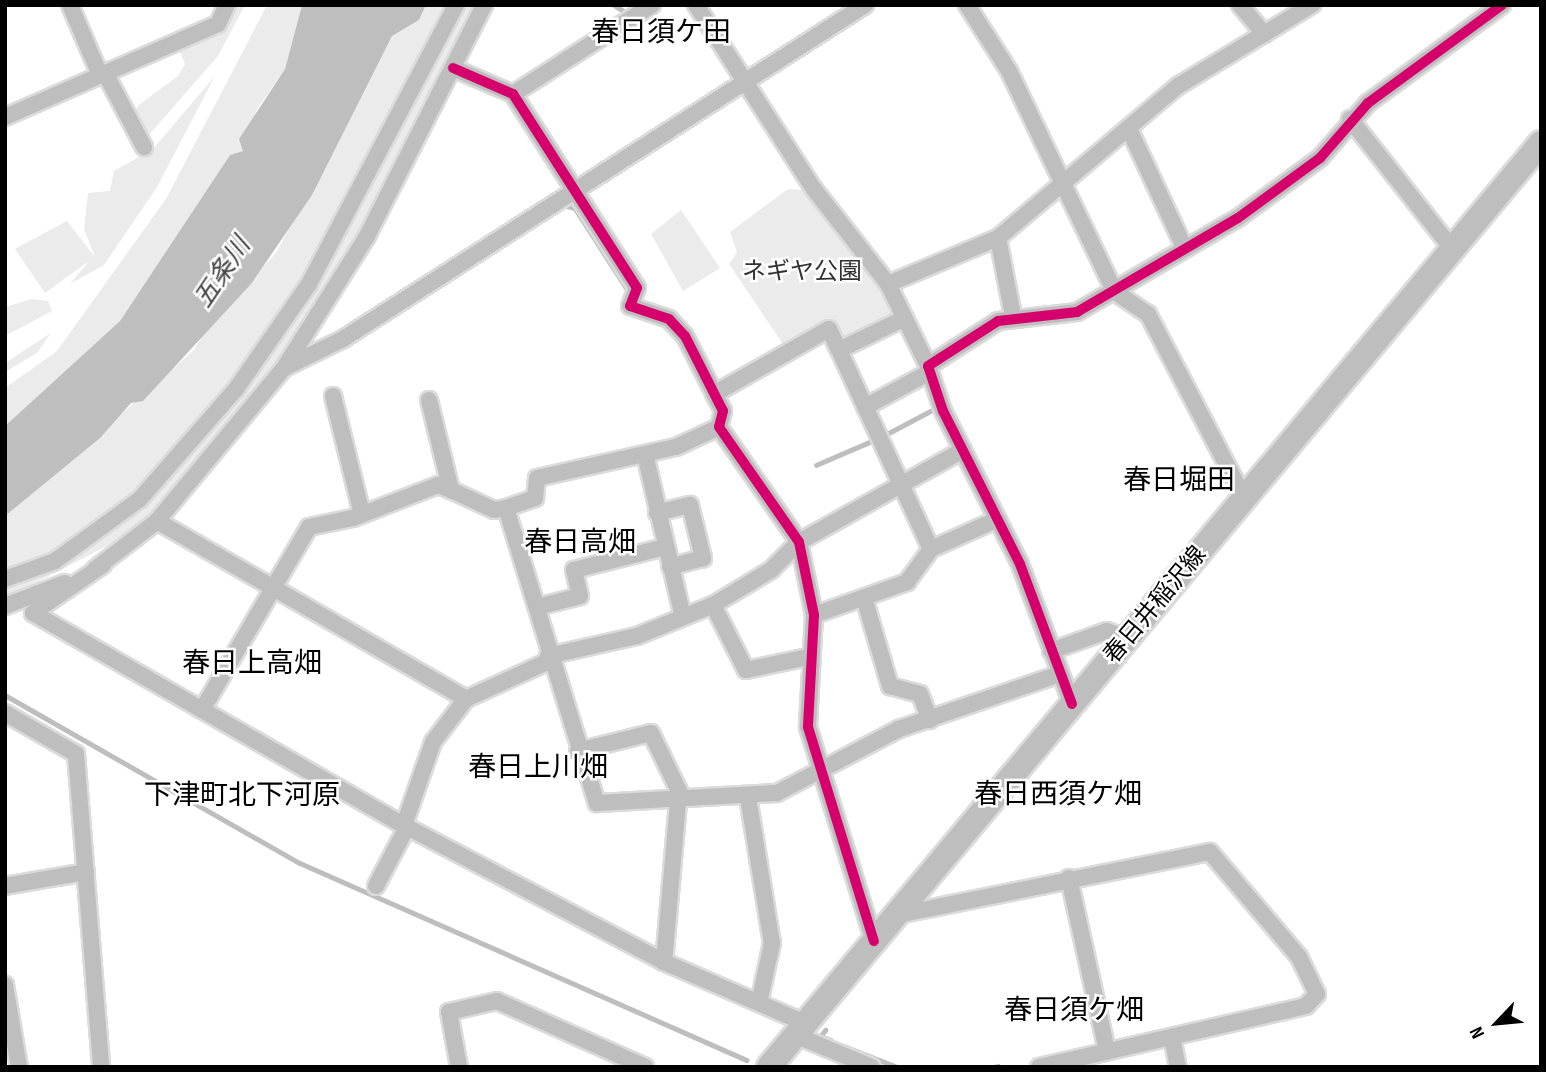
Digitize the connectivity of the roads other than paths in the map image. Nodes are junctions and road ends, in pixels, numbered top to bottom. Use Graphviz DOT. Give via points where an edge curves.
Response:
graph roads {
  1 [pos="69,5"];
  2 [pos="227,5"];
  3 [pos="456,5"];
  4 [pos="484,5"];
  5 [pos="652,5"];
  6 [pos="696,5"];
  7 [pos="864,5"];
  8 [pos="967,5"];
  9 [pos="1240,5"];
  10 [pos="1312,5"];
  11 [pos="1502,5"];
  12 [pos="1264,33"];
  13 [pos="453,68"];
  14 [pos="102,74"];
  15 [pos="745,82"];
  16 [pos="513,94"];
  17 [pos="5,117"];
  18 [pos="1350,119"];
  19 [pos="1130,131"];
  20 [pos="1541,143"];
  21 [pos="144,147"];
  22 [pos="1066,184"];
  23 [pos="575,191"];
  24 [pos="998,238"];
  25 [pos="1185,249"];
  26 [pos="1453,250"];
  27 [pos="888,284"];
  28 [pos="1115,292"];
  29 [pos="1013,316"];
  30 [pos="905,318"];
  31 [pos="839,350"];
  32 [pos="284,369"];
  33 [pos="929,369"];
  34 [pos="714,394"];
  35 [pos="333,396"];
  36 [pos="429,400"];
  37 [pos="865,407"];
  38 [pos="719,427"];
  39 [pos="963,450"];
  40 [pos="645,454"];
  41 [pos="900,486"];
  42 [pos="451,490"];
  43 [pos="1244,498"];
  44 [pos="506,508"];
  45 [pos="657,513"];
  46 [pos="362,514"];
  47 [pos="998,519"];
  48 [pos="157,521"];
  49 [pos="799,542"];
  50 [pos="665,547"];
  51 [pos="931,549"];
  52 [pos="103,565"];
  53 [pos="670,566"];
  54 [pos="5,579"];
  55 [pos="273,588"];
  56 [pos="865,601"];
  57 [pos="713,605"];
  58 [pos="5,606"];
  59 [pos="537,607"];
  60 [pos="814,615"];
  61 [pos="683,617"];
  62 [pos="1127,639"];
  63 [pos="1051,651"];
  64 [pos="808,657"];
  65 [pos="549,658"];
  66 [pos="1060,674"];
  67 [pos="466,699"];
  68 [pos="1072,704"];
  69 [pos="202,710"];
  70 [pos="5,713"];
  71 [pos="930,720"];
  72 [pos="578,751"];
  73 [pos="821,768"];
  74 [pos="679,797"];
  75 [pos="748,797"];
  76 [pos="406,826"];
  77 [pos="86,872"];
  78 [pos="1069,878"];
  79 [pos="5,886"];
  80 [pos="376,886"];
  81 [pos="897,915"];
  82 [pos="874,942"];
  83 [pos="664,962"];
  84 [pos="5,985"];
  85 [pos="759,1003"];
  86 [pos="800,1029"];
  87 [pos="1172,1037"];
  88 [pos="1107,1051"];
  89 [pos="19,1067"];
  90 [pos="101,1067"];
  91 [pos="459,1067"];
  92 [pos="645,1067"];
  93 [pos="769,1067"];
  94 [pos="872,1067"];
  95 [pos="1039,1067"];
  96 [pos="1178,1067"];
  1 -- 14 [label="street"];
  2 -- 14 [label="street" via="219,24"];
  3 -- 54 [label="street" via="309,284 236,389 140,499 55,561"];
  4 -- 13 [label="street"];
  5 -- 16 [label="street"];
  6 -- 15 [label="street"];
  7 -- 15 [label="street"];
  8 -- 22 [label="street" via="1009,71"];
  9 -- 12 [label="street"];
  10 -- 12 [label="street"];
  11 -- 18 [label="street"];
  12 -- 19 [label="street" via="1178,86"];
  13 -- 16 [label="street"];
  13 -- 32 [label="street" via="367,236"];
  14 -- 17 [label="street"];
  14 -- 21 [label="street"];
  15 -- 23 [label="street"];
  15 -- 27 [label="street" via="813,188"];
  16 -- 23 [label="street"];
  18 -- 25 [label="street" via="1320,158"];
  18 -- 26 [label="street"];
  19 -- 22 [label="street"];
  19 -- 25 [label="street"];
  20 -- 26 [label="main road, 春日井稲沢線"];
  22 -- 24 [label="street"];
  22 -- 28 [label="street"];
  23 -- 32 [label="street" via="343,339"];
  23 -- 34 [label="street" via="637,288 630,306 669,320 685,336"];
  24 -- 27 [label="street"];
  24 -- 29 [label="street"];
  25 -- 28 [label="street"];
  26 -- 43 [label="main road, 春日井稲沢線"];
  27 -- 30 [label="street"];
  28 -- 29 [label="street" via="1077,312"];
  28 -- 43 [label="street" via="1148,314"];
  29 -- 33 [label="street"];
  30 -- 31 [label="street"];
  30 -- 33 [label="street"];
  31 -- 34 [label="street" via="829,329"];
  31 -- 37 [label="street"];
  32 -- 48 [label="street"];
  33 -- 37 [label="street"];
  33 -- 39 [label="street"];
  34 -- 38 [label="street" via="723,411"];
  35 -- 46 [label="street"];
  36 -- 42 [label="street"];
  37 -- 41 [label="street"];
  38 -- 40 [label="street"];
  38 -- 49 [label="street"];
  39 -- 41 [label="street"];
  39 -- 47 [label="street"];
  40 -- 44 [label="street" via="537,478 535,498"];
  40 -- 45 [label="street"];
  41 -- 49 [label="street"];
  41 -- 51 [label="street"];
  42 -- 44 [label="street" via="494,510"];
  42 -- 46 [label="street" via="439,485"];
  43 -- 62 [label="main road, 春日井稲沢線"];
  44 -- 59 [label="street"];
  45 -- 50 [label="street"];
  45 -- 53 [label="street" via="690,505 703,558"];
  46 -- 55 [label="street" via="309,527"];
  47 -- 51 [label="street"];
  47 -- 63 [label="street"];
  48 -- 52 [label="street"];
  48 -- 55 [label="street"];
  49 -- 57 [label="street" via="771,570"];
  49 -- 60 [label="street"];
  50 -- 53 [label="street"];
  50 -- 59 [label="street" via="574,570 580,596"];
  51 -- 56 [label="street" via="907,582"];
  52 -- 58 [label="street"];
  52 -- 69 [label="street" via="33,613"];
  53 -- 61 [label="street"];
  55 -- 67 [label="street"];
  55 -- 69 [label="street"];
  56 -- 60 [label="street"];
  56 -- 71 [label="street" via="890,686 920,694"];
  57 -- 61 [label="street"];
  57 -- 64 [label="street" via="746,670"];
  59 -- 65 [label="street"];
  60 -- 64 [label="street"];
  61 -- 65 [label="street" via="637,636"];
  62 -- 63 [label="street" via="1107,631"];
  62 -- 68 [label="main road, 春日井稲沢線"];
  63 -- 66 [label="street"];
  64 -- 73 [label="street" via="808,727"];
  65 -- 67 [label="street"];
  65 -- 72 [label="street"];
  66 -- 68 [label="street"];
  66 -- 71 [label="street"];
  67 -- 76 [label="street" via="433,743"];
  68 -- 81 [label="main road, 春日井稲沢線"];
  69 -- 76 [label="street"];
  70 -- 77 [label="street" via="76,754"];
  71 -- 73 [label="street"];
  72 -- 74 [label="street" via="597,803"];
  72 -- 74 [label="street" via="651,733"];
  73 -- 75 [label="street" via="777,793"];
  73 -- 82 [label="street"];
  74 -- 75 [label="street"];
  74 -- 83 [label="street"];
  75 -- 85 [label="street" via="772,943"];
  76 -- 80 [label="street"];
  76 -- 83 [label="street"];
  77 -- 79 [label="street"];
  77 -- 90 [label="street"];
  78 -- 81 [label="street"];
  78 -- 87 [label="street" via="1210,852 1299,957 1317,994 1306,1006"];
  78 -- 88 [label="street"];
  81 -- 82 [label="main road, 春日井稲沢線"];
  82 -- 86 [label="main road, 春日井稲沢線"];
  83 -- 85 [label="street"];
  84 -- 89 [label="street"];
  85 -- 86 [label="street"];
  86 -- 93 [label="main road, 春日井稲沢線"];
  86 -- 94 [label="street"];
  87 -- 88 [label="street"];
  87 -- 96 [label="street"];
  88 -- 95 [label="street"];
  91 -- 92 [label="street" via="449,1012 497,1001"];
}
